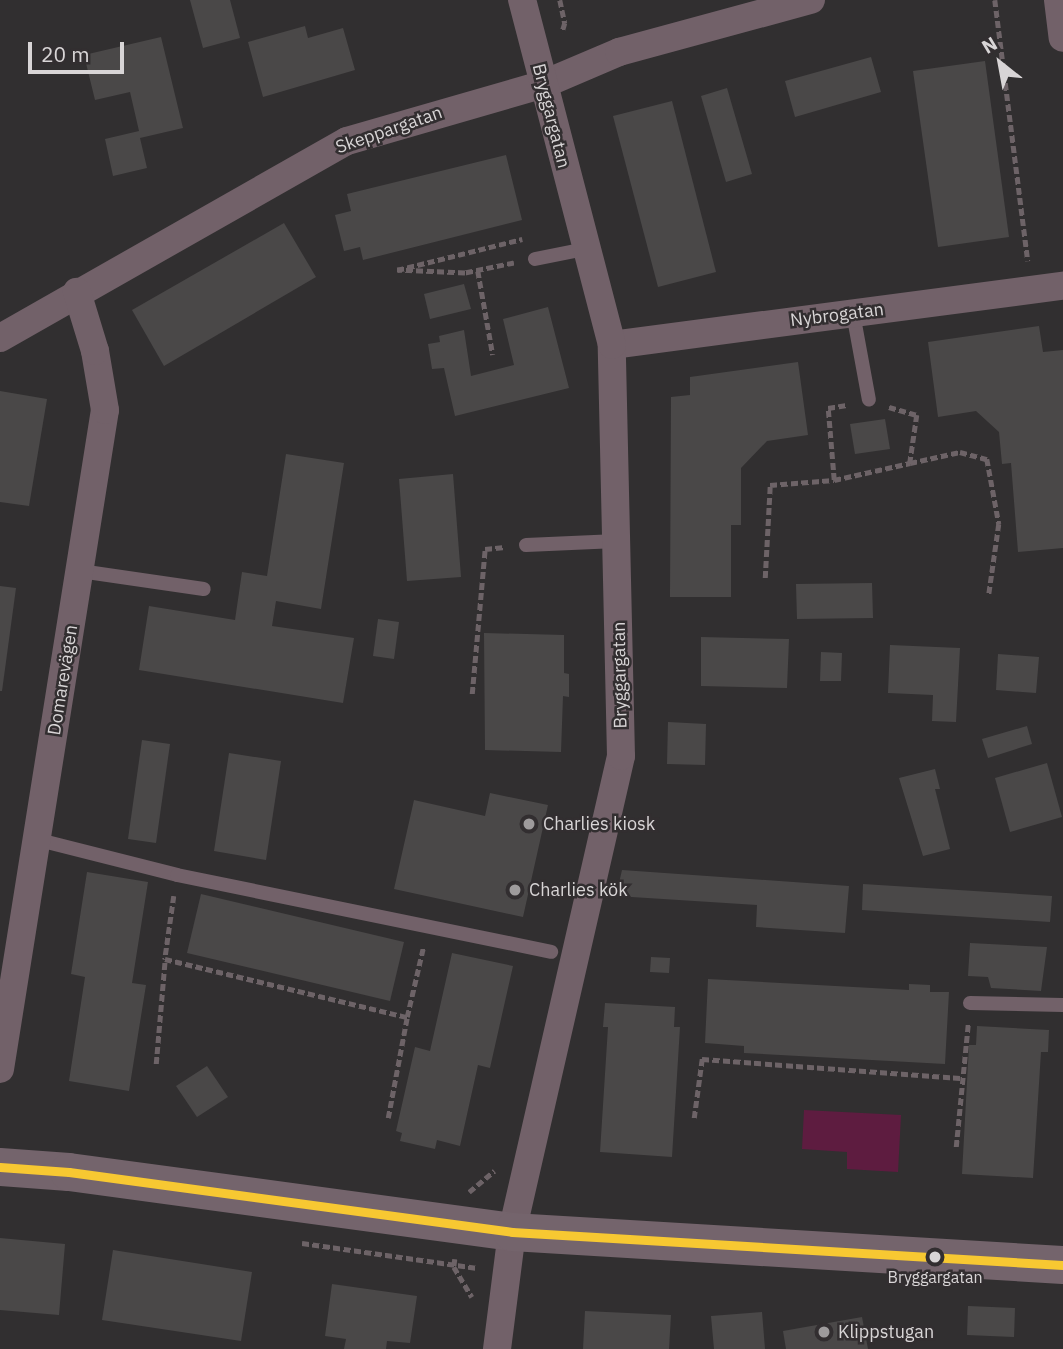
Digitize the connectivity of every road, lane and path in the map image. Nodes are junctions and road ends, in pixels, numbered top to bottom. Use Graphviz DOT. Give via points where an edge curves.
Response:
graph roads {
  1 [pos="522,0"];
  2 [pos="811,0"];
  3 [pos="995,0"];
  4 [pos="1058,0"];
  5 [pos="1063,38"];
  6 [pos="544,84"];
  7 [pos="529,237"];
  8 [pos="585,249"];
  9 [pos="535,259"];
  10 [pos="478,271"];
  11 [pos="1063,286"];
  12 [pos="1032,290"];
  13 [pos="77,292"];
  14 [pos="853,313"];
  15 [pos="0,338"];
  16 [pos="612,345"];
  17 [pos="493,355"];
  18 [pos="870,400"];
  19 [pos="909,463"];
  20 [pos="834,480"];
  21 [pos="617,541"];
  22 [pos="526,545"];
  23 [pos="80,570"];
  24 [pos="765,578"];
  25 [pos="204,589"];
  26 [pos="989,594"];
  27 [pos="472,694"];
  28 [pos="38,840"];
  29 [pos="177,874"];
  30 [pos="428,925"];
  31 [pos="551,952"];
  32 [pos="165,959"];
  33 [pos="970,1003"];
  34 [pos="1063,1005"];
  35 [pos="407,1017"];
  36 [pos="156,1064"];
  37 [pos="0,1069"];
  38 [pos="963,1078"];
  39 [pos="388,1118"];
  40 [pos="695,1118"];
  41 [pos="956,1147"];
  42 [pos="0,1167"];
  43 [pos="496,1169"];
  44 [pos="462,1225"];
  45 [pos="512,1232"];
  46 [pos="1063,1265"];
  47 [pos="474,1300"];
  48 [pos="497,1349"];
  1 -- 6 [label="street, Bryggargatan"];
  2 -- 6 [label="street, Skeppargatan" via="619,52"];
  3 -- 12 [label="path"];
  4 -- 5 [label="street"];
  6 -- 8 [label="street, Bryggargatan"];
  6 -- 13 [label="street, Skeppargatan" via="347,141"];
  7 -- 10 [label="path" via="397,270"];
  8 -- 9 [label="lane"];
  8 -- 16 [label="street, Bryggargatan"];
  9 -- 10 [label="path"];
  10 -- 17 [label="path"];
  11 -- 12 [label="street, Nybrogatan"];
  12 -- 14 [label="street, Nybrogatan"];
  13 -- 15 [label="street, Skeppargatan"];
  13 -- 23 [label="street, Domarevägen" via="95,351 105,410"];
  14 -- 16 [label="street, Nybrogatan"];
  14 -- 18 [label="lane"];
  16 -- 21 [label="street, Bryggargatan"];
  18 -- 19 [label="path" via="917,415"];
  18 -- 20 [label="path" via="828,408"];
  19 -- 20 [label="path"];
  19 -- 26 [label="path" via="960,452 987,459 999,524"];
  20 -- 24 [label="path" via="770,485"];
  21 -- 22 [label="lane"];
  21 -- 45 [label="street, Bryggargatan" via="621,756"];
  22 -- 27 [label="path" via="485,549"];
  23 -- 25 [label="lane"];
  23 -- 28 [label="street, Domarevägen"];
  28 -- 29 [label="lane"];
  28 -- 37 [label="street, Domarevägen"];
  29 -- 30 [label="lane"];
  29 -- 32 [label="path"];
  30 -- 31 [label="lane"];
  30 -- 35 [label="path"];
  32 -- 35 [label="path"];
  32 -- 36 [label="path"];
  33 -- 34 [label="lane"];
  33 -- 38 [label="path"];
  35 -- 39 [label="path"];
  38 -- 40 [label="path" via="702,1059"];
  38 -- 41 [label="path"];
  42 -- 44 [label="street" via="69,1172"];
  43 -- 44 [label="path" via="470,1190"];
  44 -- 45 [label="street"];
  44 -- 47 [label="path" via="454,1267"];
  45 -- 46 [label="street"];
  45 -- 48 [label="street, Bryggargatan"];
}
